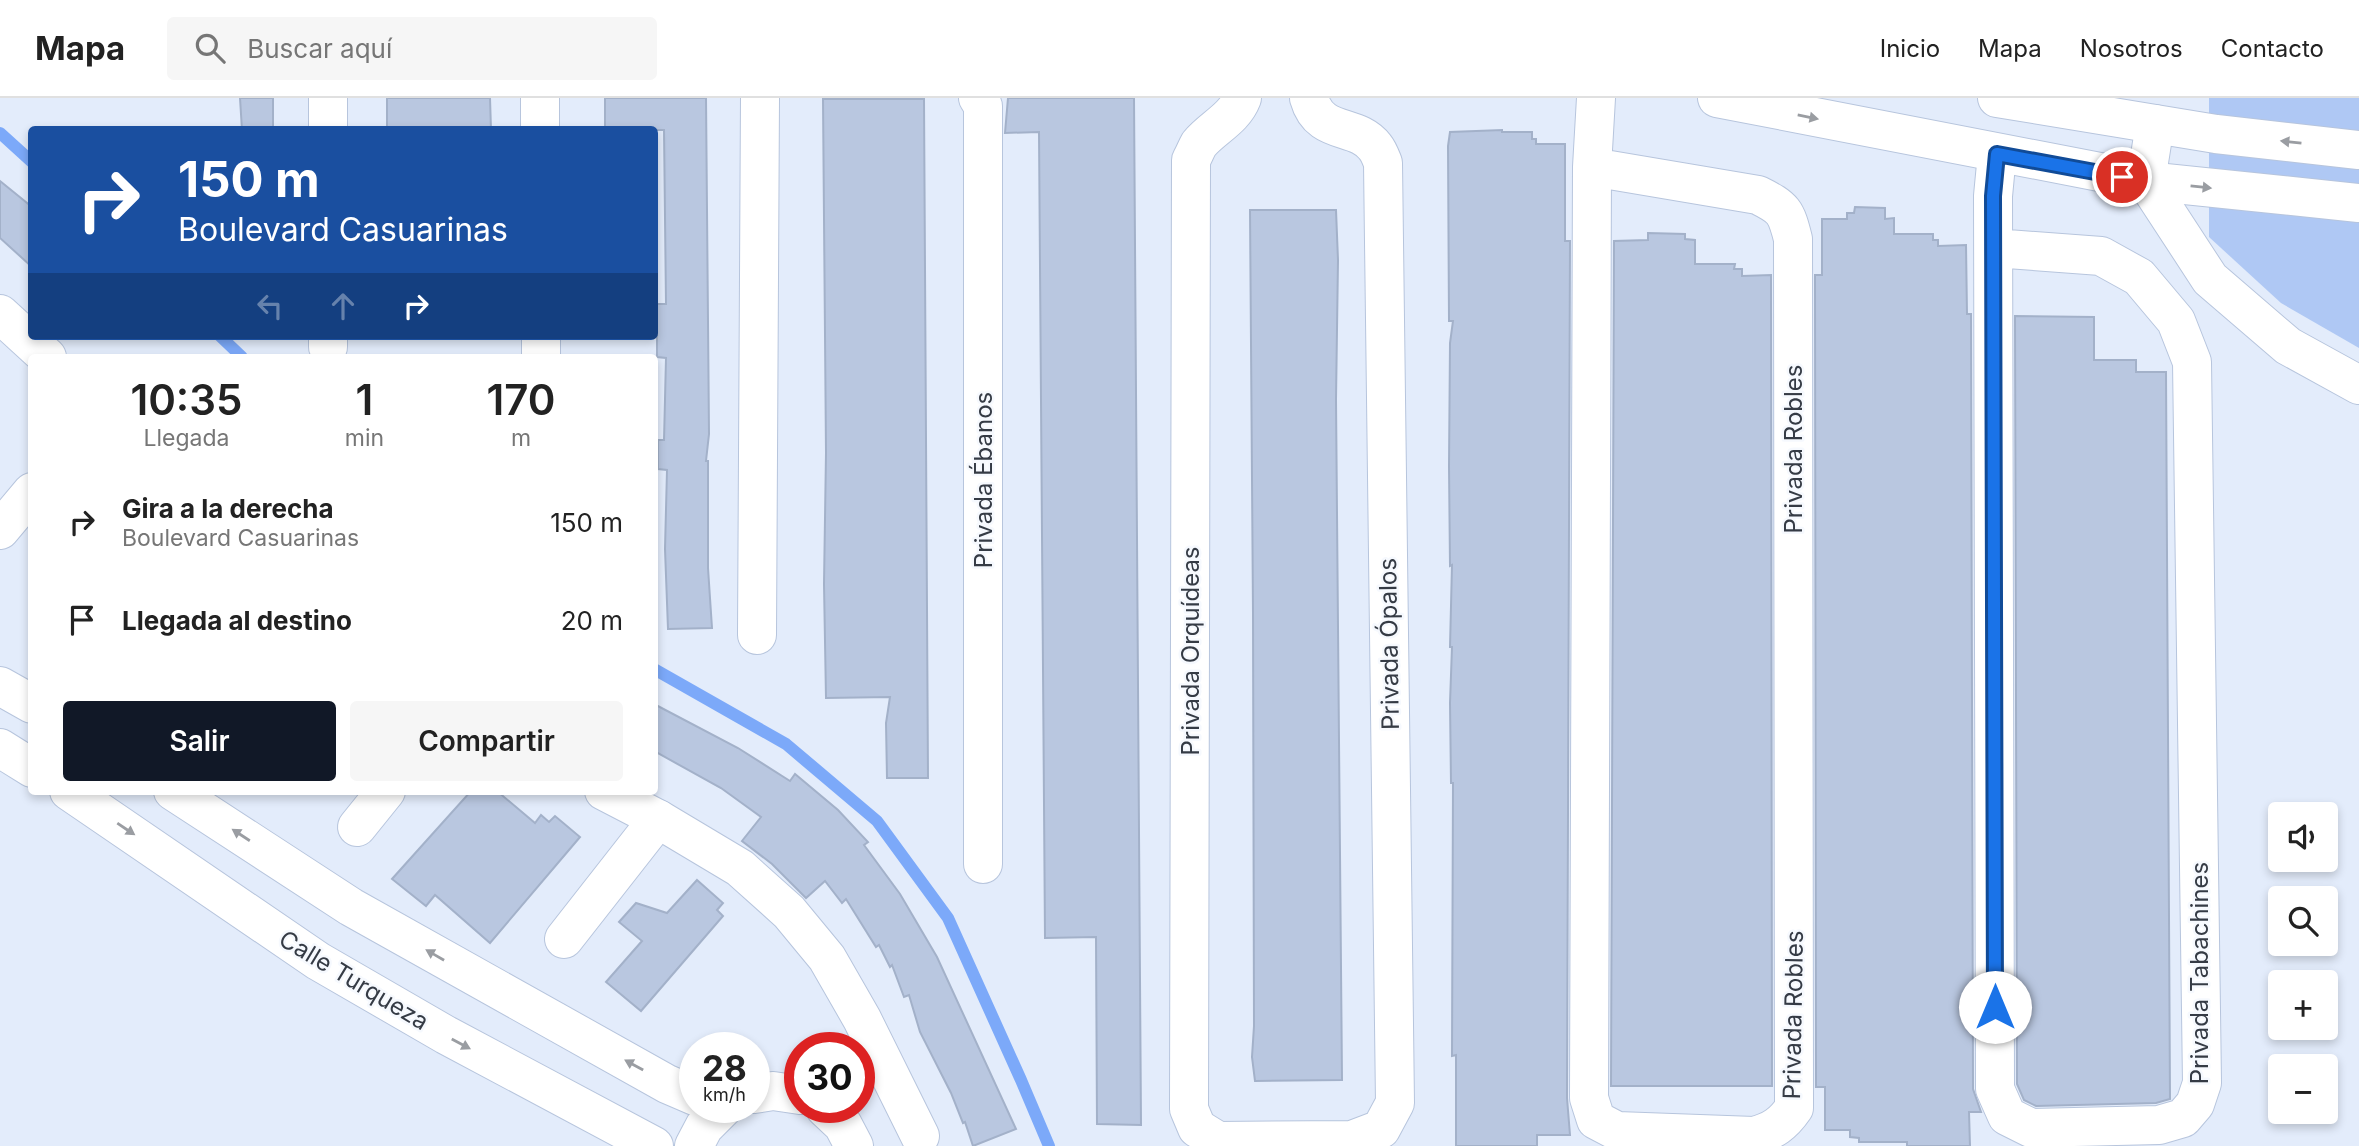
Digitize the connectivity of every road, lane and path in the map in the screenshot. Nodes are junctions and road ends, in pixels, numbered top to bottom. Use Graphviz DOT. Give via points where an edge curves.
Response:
graph roads {
  1 [pos="328,98"];
  2 [pos="540,98"];
  3 [pos="760,98"];
  4 [pos="978,98"];
  5 [pos="1242,98"];
  6 [pos="1309,98"];
  7 [pos="1596,98"];
  8 [pos="1717,98"];
  9 [pos="1997,98"];
  10 [pos="2067,104"];
  11 [pos="2155,124"];
  12 [pos="328,126"];
  13 [pos="540,126"];
  14 [pos="2359,150"];
  15 [pos="1997,154"];
  16 [pos="1592,167"];
  17 [pos="2146,181"];
  18 [pos="2359,203"];
  19 [pos="1994,248"];
  20 [pos="0,314"];
  21 [pos="28,340"];
  22 [pos="28,340"];
  23 [pos="44,354"];
  24 [pos="2359,385"];
  25 [pos="28,497"];
  26 [pos="0,530"];
  27 [pos="757,635"];
  28 [pos="0,686"];
  29 [pos="28,702"];
  30 [pos="0,748"];
  31 [pos="28,766"];
  32 [pos="75,795"];
  33 [pos="179,795"];
  34 [pos="383,795"];
  35 [pos="612,795"];
  36 [pos="658,819"];
  37 [pos="357,827"];
  38 [pos="983,864"];
  39 [pos="564,939"];
  40 [pos="679,1089"];
  41 [pos="708,1123"];
  42 [pos="841,1123"];
  43 [pos="920,1136"];
  44 [pos="1287,1141"];
  45 [pos="654,1146"];
  46 [pos="694,1146"];
  47 [pos="854,1146"];
  1 -- 12 [label="street"];
  2 -- 13 [label="street"];
  3 -- 27 [label="street"];
  4 -- 38 [label="street, Privada Ébanos" via="983,106"];
  5 -- 44 [label="street, Privada Orquídeas" via="1191,160 1189,1109 1197,1128 1218,1142"];
  6 -- 44 [label="street, Privada Ópalos" via="1324,122 1359,135 1374,146 1383,163 1395,1103 1381,1129 1352,1140"];
  7 -- 16 [label="street, Privada Robles"];
  8 -- 15 [label="street, one-way"];
  9 -- 10 [label="street"];
  10 -- 11 [label="street"];
  14 -- 11 [label="street, one-way"];
  11 -- 17 [label="street"];
  15 -- 17 [label="street"];
  15 -- 19 [label="street, Privada Tabachines"];
  16 -- 16 [label="street, Privada Robles" via="1758,195 1787,216 1793,239 1794,1108 1772,1131 1754,1136 1617,1131 1596,1120 1589,1098"];
  17 -- 18 [label="street, one-way"];
  17 -- 24 [label="street" via="2210,279 2288,346"];
  19 -- 19 [label="street, Privada Tabachines" via="2101,256 2139,277 2176,321 2192,362 2202,1083 2195,1104 2182,1118 2159,1125 2031,1128 2007,1116 1995,1089"];
  20 -- 22 [label="street"];
  21 -- 23 [label="street"];
  25 -- 26 [label="street"];
  28 -- 29 [label="street"];
  30 -- 31 [label="street"];
  32 -- 45 [label="street, Calle Turqueza, one-way" via="318,961"];
  40 -- 33 [label="street, one-way" via="351,907"];
  34 -- 37 [label="street"];
  35 -- 36 [label="street"];
  36 -- 39 [label="street"];
  36 -- 43 [label="street" via="740,868 789,912 827,958"];
  41 -- 46 [label="street"];
  42 -- 47 [label="street"];
}
